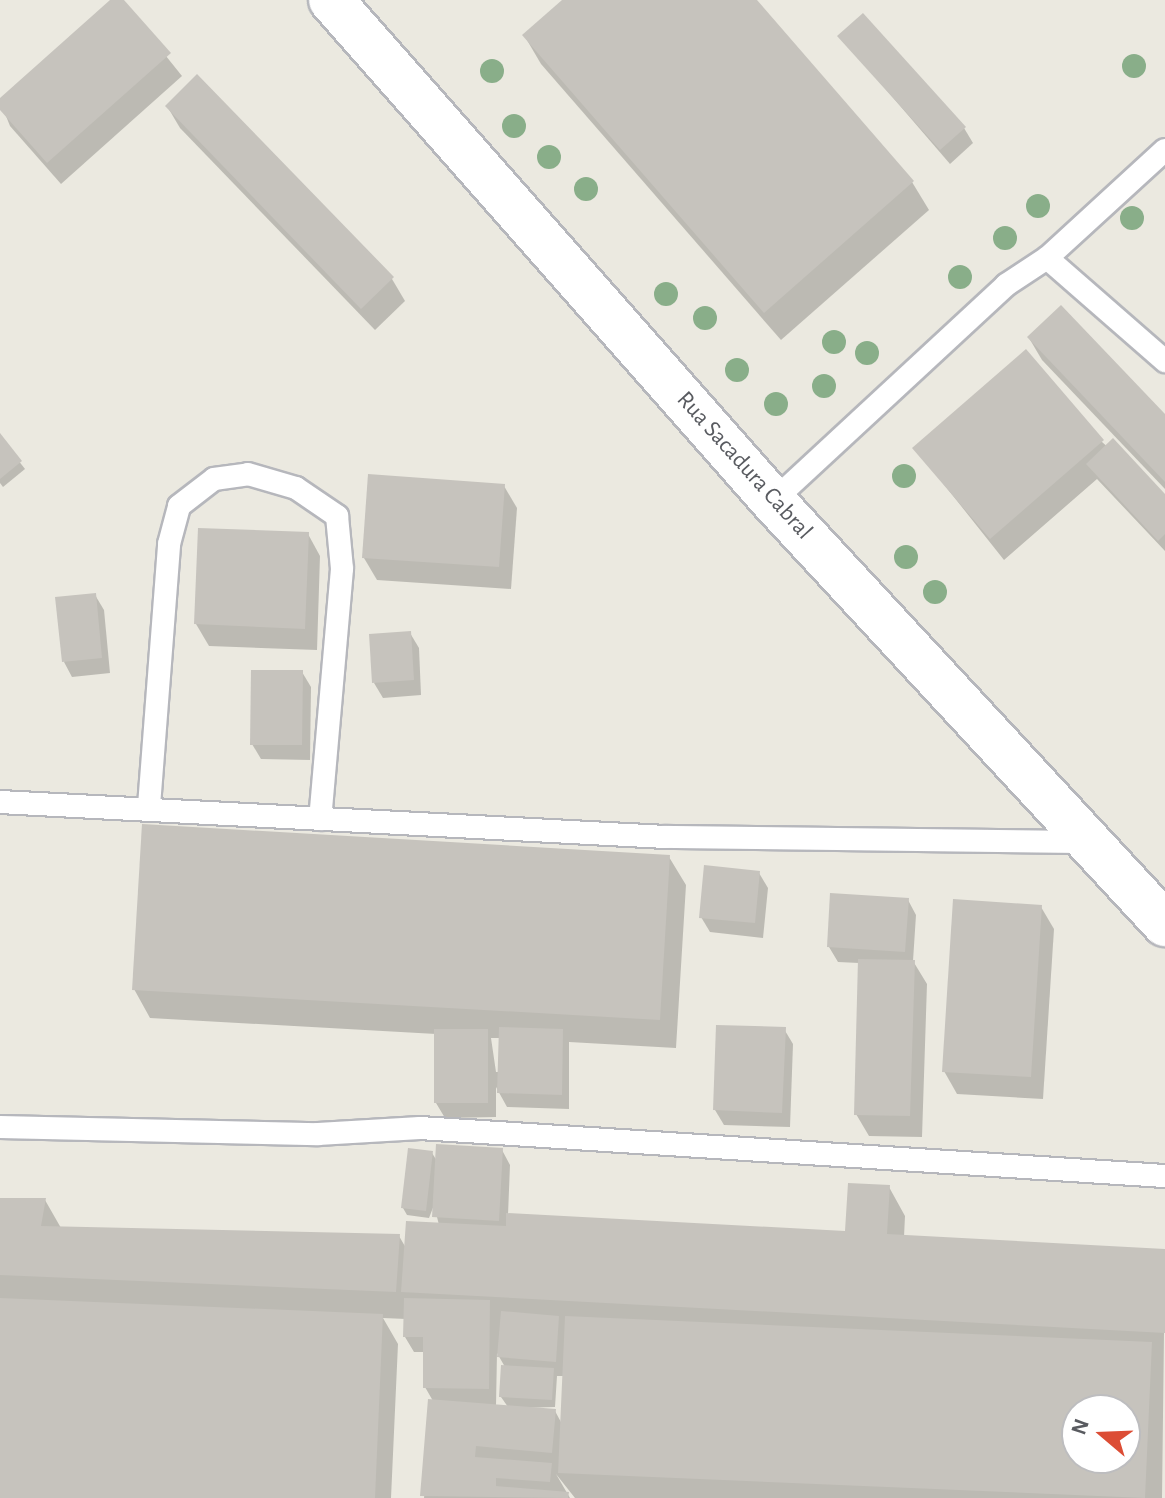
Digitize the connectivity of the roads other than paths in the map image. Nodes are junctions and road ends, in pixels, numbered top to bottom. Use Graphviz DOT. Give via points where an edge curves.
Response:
graph roads {
  1 [pos="331,0"];
  2 [pos="1165,150"];
  3 [pos="1047,258"];
  4 [pos="1165,361"];
  5 [pos="773,501"];
  6 [pos="0,802"];
  7 [pos="149,806"];
  8 [pos="320,819"];
  9 [pos="1089,842"];
  10 [pos="1165,924"];
  11 [pos="0,1127"];
  12 [pos="1165,1176"];
  1 -- 5 [label="main road, Rua Sacadura Cabral"];
  2 -- 3 [label="lane"];
  3 -- 4 [label="lane"];
  3 -- 5 [label="lane" via="1006,285"];
  5 -- 9 [label="main road, Rua Sacadura Cabral"];
  6 -- 7 [label="lane"];
  7 -- 8 [label="lane"];
  7 -- 8 [label="lane" via="169,544 179,506 214,479 248,474 296,488 337,516 342,569"];
  8 -- 9 [label="lane" via="666,837"];
  9 -- 10 [label="main road, Rua Sacadura Cabral"];
  11 -- 12 [label="lane" via="318,1134 420,1128"];
}
